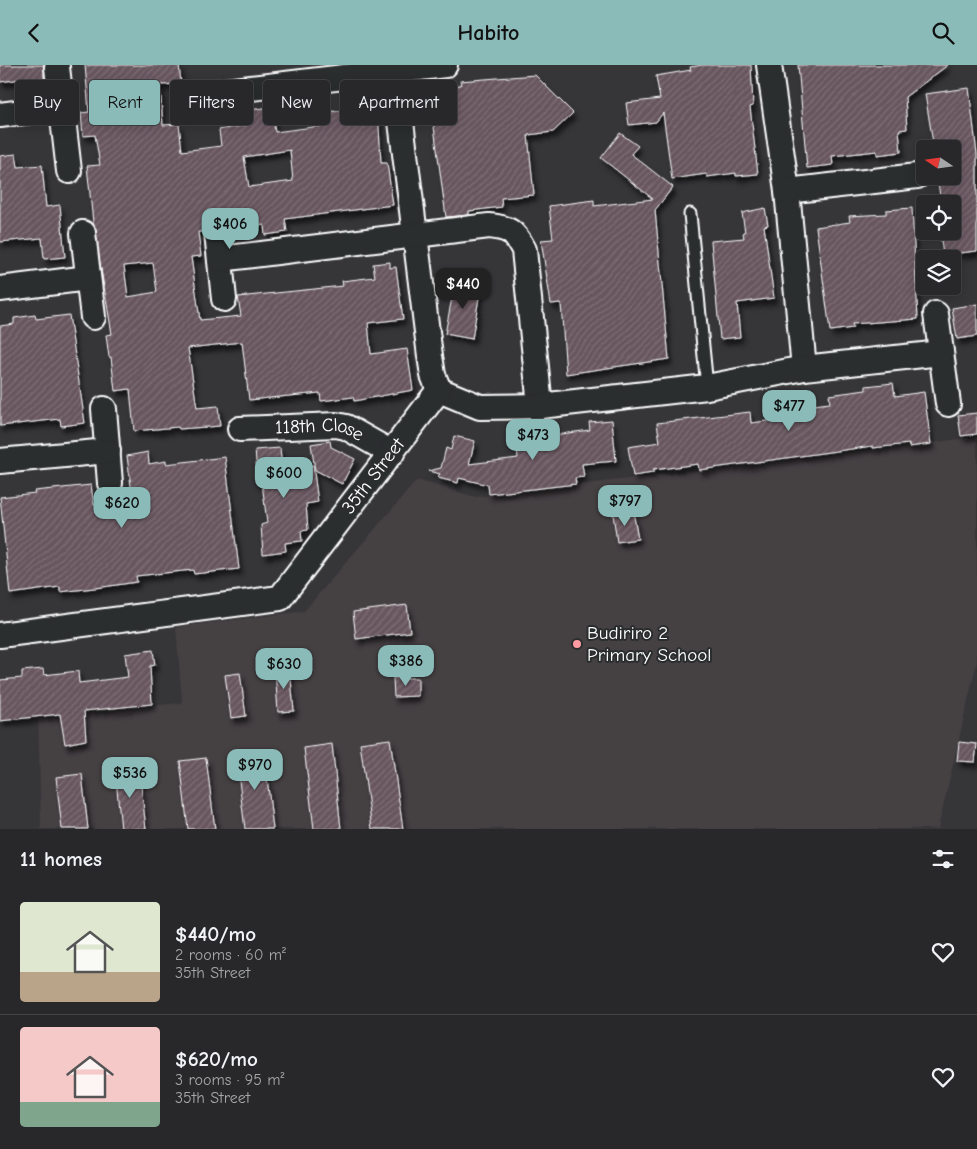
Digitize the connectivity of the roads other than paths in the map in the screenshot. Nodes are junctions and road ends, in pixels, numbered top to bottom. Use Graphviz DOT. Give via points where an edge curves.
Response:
graph roads {
  1 [pos="445,65"];
  2 [pos="769,65"];
  3 [pos="57,67"];
  4 [pos="395,68"];
  5 [pos="59,80"];
  6 [pos="253,87"];
  7 [pos="15,113"];
  8 [pos="0,115"];
  9 [pos="64,125"];
  10 [pos="69,171"];
  11 [pos="916,176"];
  12 [pos="787,191"];
  13 [pos="690,214"];
  14 [pos="83,233"];
  15 [pos="217,233"];
  16 [pos="415,235"];
  17 [pos="220,259"];
  18 [pos="88,278"];
  19 [pos="0,289"];
  20 [pos="224,299"];
  21 [pos="936,315"];
  22 [pos="93,317"];
  23 [pos="941,353"];
  24 [pos="804,368"];
  25 [pos="707,387"];
  26 [pos="439,390"];
  27 [pos="948,404"];
  28 [pos="540,406"];
  29 [pos="104,409"];
  30 [pos="240,429"];
  31 [pos="108,451"];
  32 [pos="392,453"];
  33 [pos="0,461"];
  34 [pos="110,483"];
  35 [pos="0,635"];
  1 -- 4 [label="street"];
  2 -- 12 [label="street"];
  3 -- 5 [label="street"];
  4 -- 6 [label="street"];
  4 -- 16 [label="street"];
  7 -- 8 [label="street"];
  9 -- 10 [label="street"];
  11 -- 12 [label="street"];
  12 -- 24 [label="street"];
  13 -- 25 [label="lane"];
  14 -- 18 [label="street"];
  15 -- 17 [label="street"];
  16 -- 17 [label="street"];
  16 -- 26 [label="street" via="430,356"];
  16 -- 28 [label="street" via="489,226 506,228 518,237 524,249"];
  17 -- 20 [label="street"];
  18 -- 19 [label="street"];
  18 -- 22 [label="street"];
  21 -- 23 [label="street"];
  23 -- 24 [label="street"];
  23 -- 27 [label="street"];
  24 -- 25 [label="street"];
  25 -- 28 [label="street"];
  26 -- 28 [label="street" via="480,407"];
  26 -- 32 [label="street, 35th Street"];
  29 -- 31 [label="street"];
  30 -- 32 [label="street, 118th Close" via="336,425 346,427"];
  31 -- 33 [label="street"];
  31 -- 34 [label="street"];
  32 -- 35 [label="street, 35th Street" via="280,597"];
}
